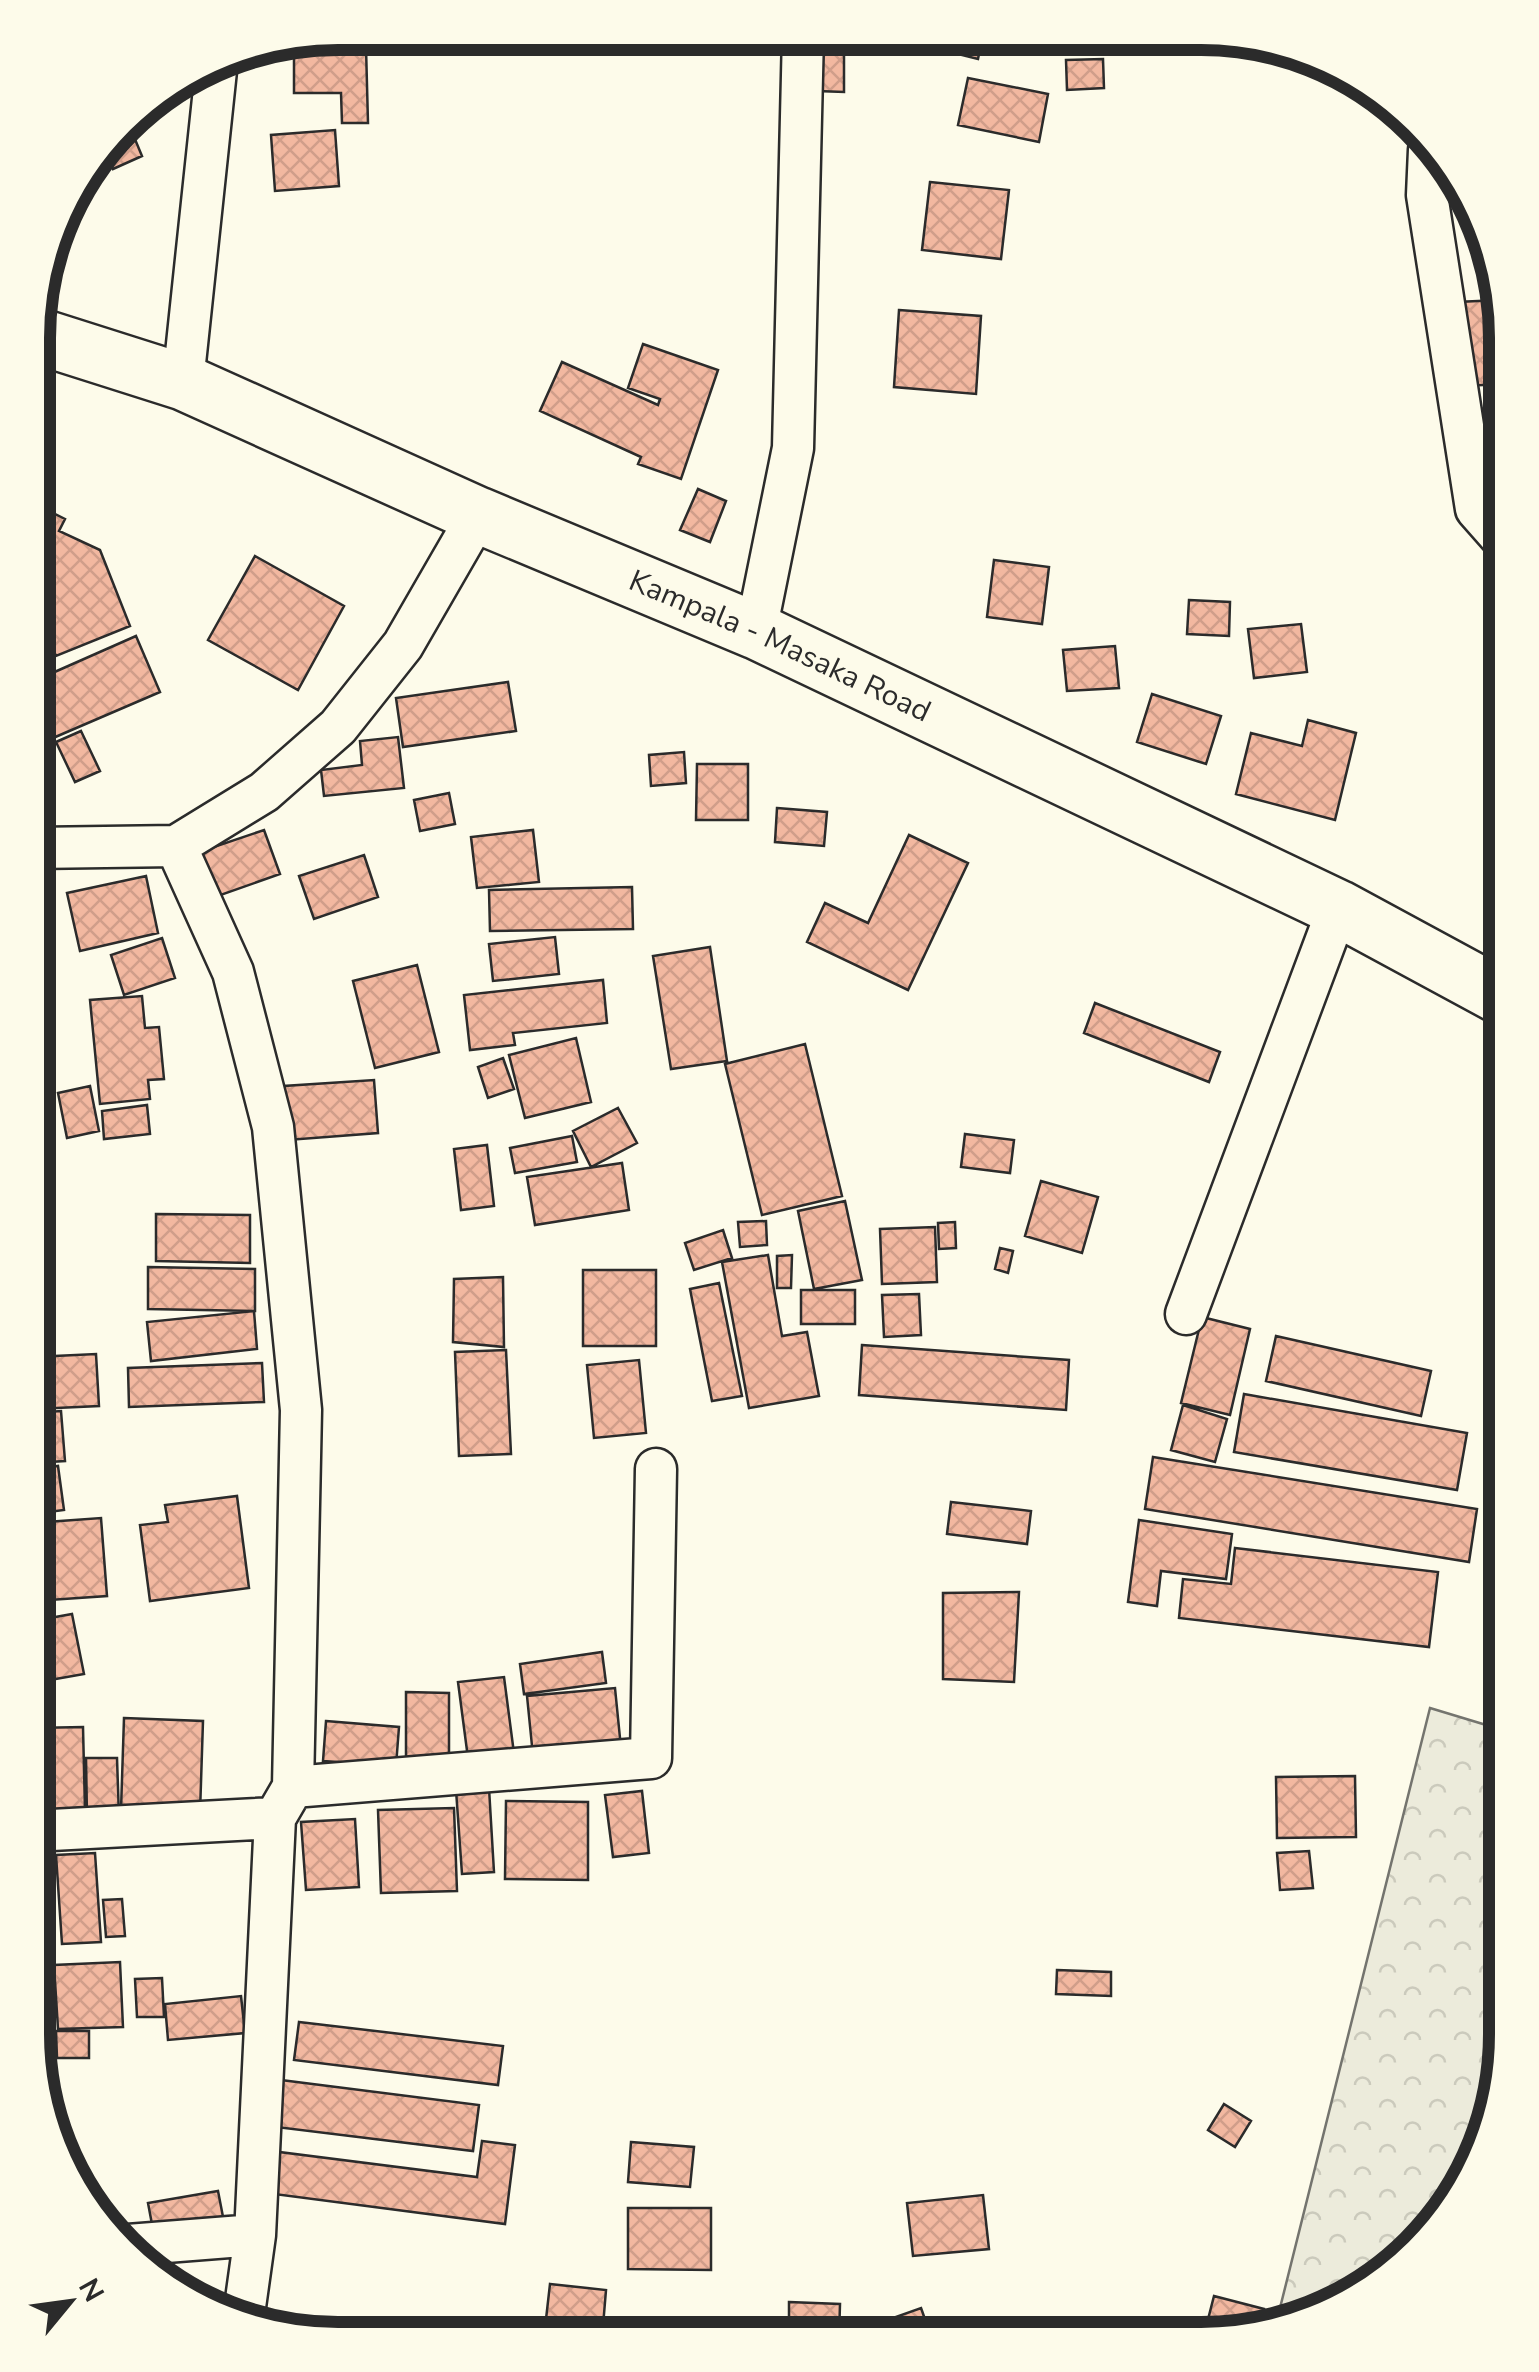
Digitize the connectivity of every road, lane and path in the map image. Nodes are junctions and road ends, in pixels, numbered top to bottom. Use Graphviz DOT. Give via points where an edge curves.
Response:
graph roads {
  1 [pos="803,50"];
  2 [pos="216,78"];
  3 [pos="1428,161"];
  4 [pos="50,340"];
  5 [pos="183,382"];
  6 [pos="478,515"];
  7 [pos="1489,524"];
  8 [pos="756,630"];
  9 [pos="176,846"];
  10 [pos="50,848"];
  11 [pos="1338,908"];
  12 [pos="1489,990"];
  13 [pos="1186,1314"];
  14 [pos="656,1470"];
  15 [pos="284,1803"];
  16 [pos="50,1829"];
  17 [pos="255,2235"];
  18 [pos="141,2244"];
  19 [pos="245,2306"];
  1 -- 8 [label="street" via="792,448"];
  2 -- 5 [label="street"];
  3 -- 7 [label="street" via="1427,195 1476,509"];
  4 -- 5 [label="main road, Kampala - Masaka Road"];
  5 -- 6 [label="main road, Kampala - Masaka Road"];
  6 -- 8 [label="main road, Kampala - Masaka Road"];
  6 -- 9 [label="street" via="403,645 338,727 264,792"];
  8 -- 11 [label="main road, Kampala - Masaka Road"];
  9 -- 10 [label="street"];
  9 -- 15 [label="street" via="233,972 273,1126 301,1410"];
  11 -- 12 [label="main road, Kampala - Masaka Road"];
  11 -- 13 [label="street"];
  14 -- 15 [label="street" via="651,1758"];
  15 -- 16 [label="street"];
  15 -- 17 [label="street"];
  17 -- 18 [label="street"];
  17 -- 19 [label="street"];
}
